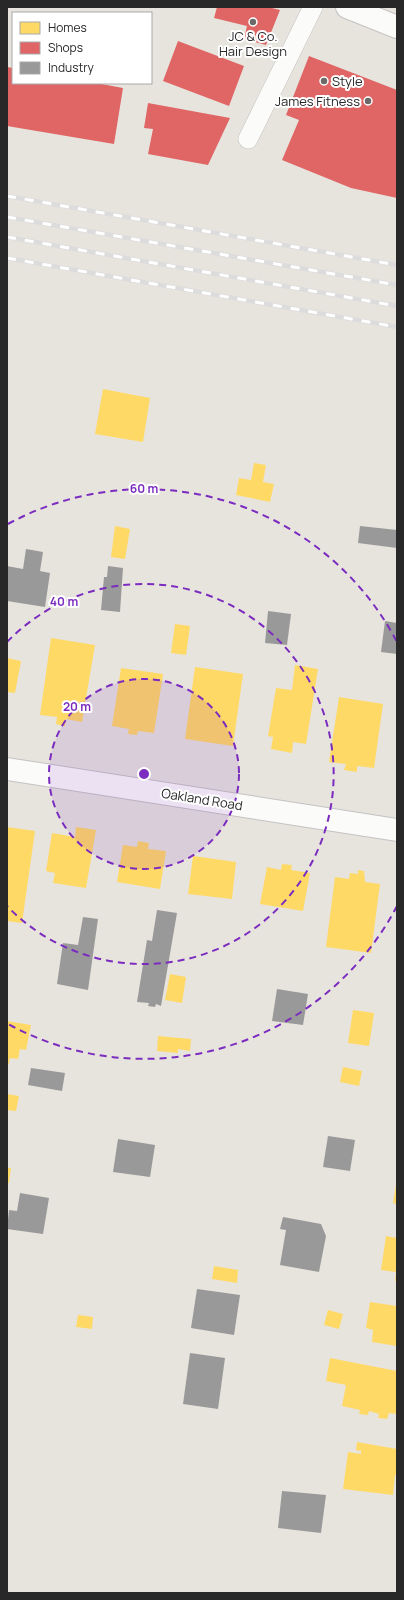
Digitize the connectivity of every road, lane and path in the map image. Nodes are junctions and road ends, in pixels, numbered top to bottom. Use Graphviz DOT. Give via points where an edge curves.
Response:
graph roads {
  1 [pos="312,7"];
  2 [pos="347,7"];
  3 [pos="397,27"];
  4 [pos="248,139"];
  5 [pos="7,769"];
  6 [pos="397,830"];
  1 -- 4 [label="lane"];
  2 -- 3 [label="street"];
  5 -- 6 [label="street, Oakland Road"];
}
